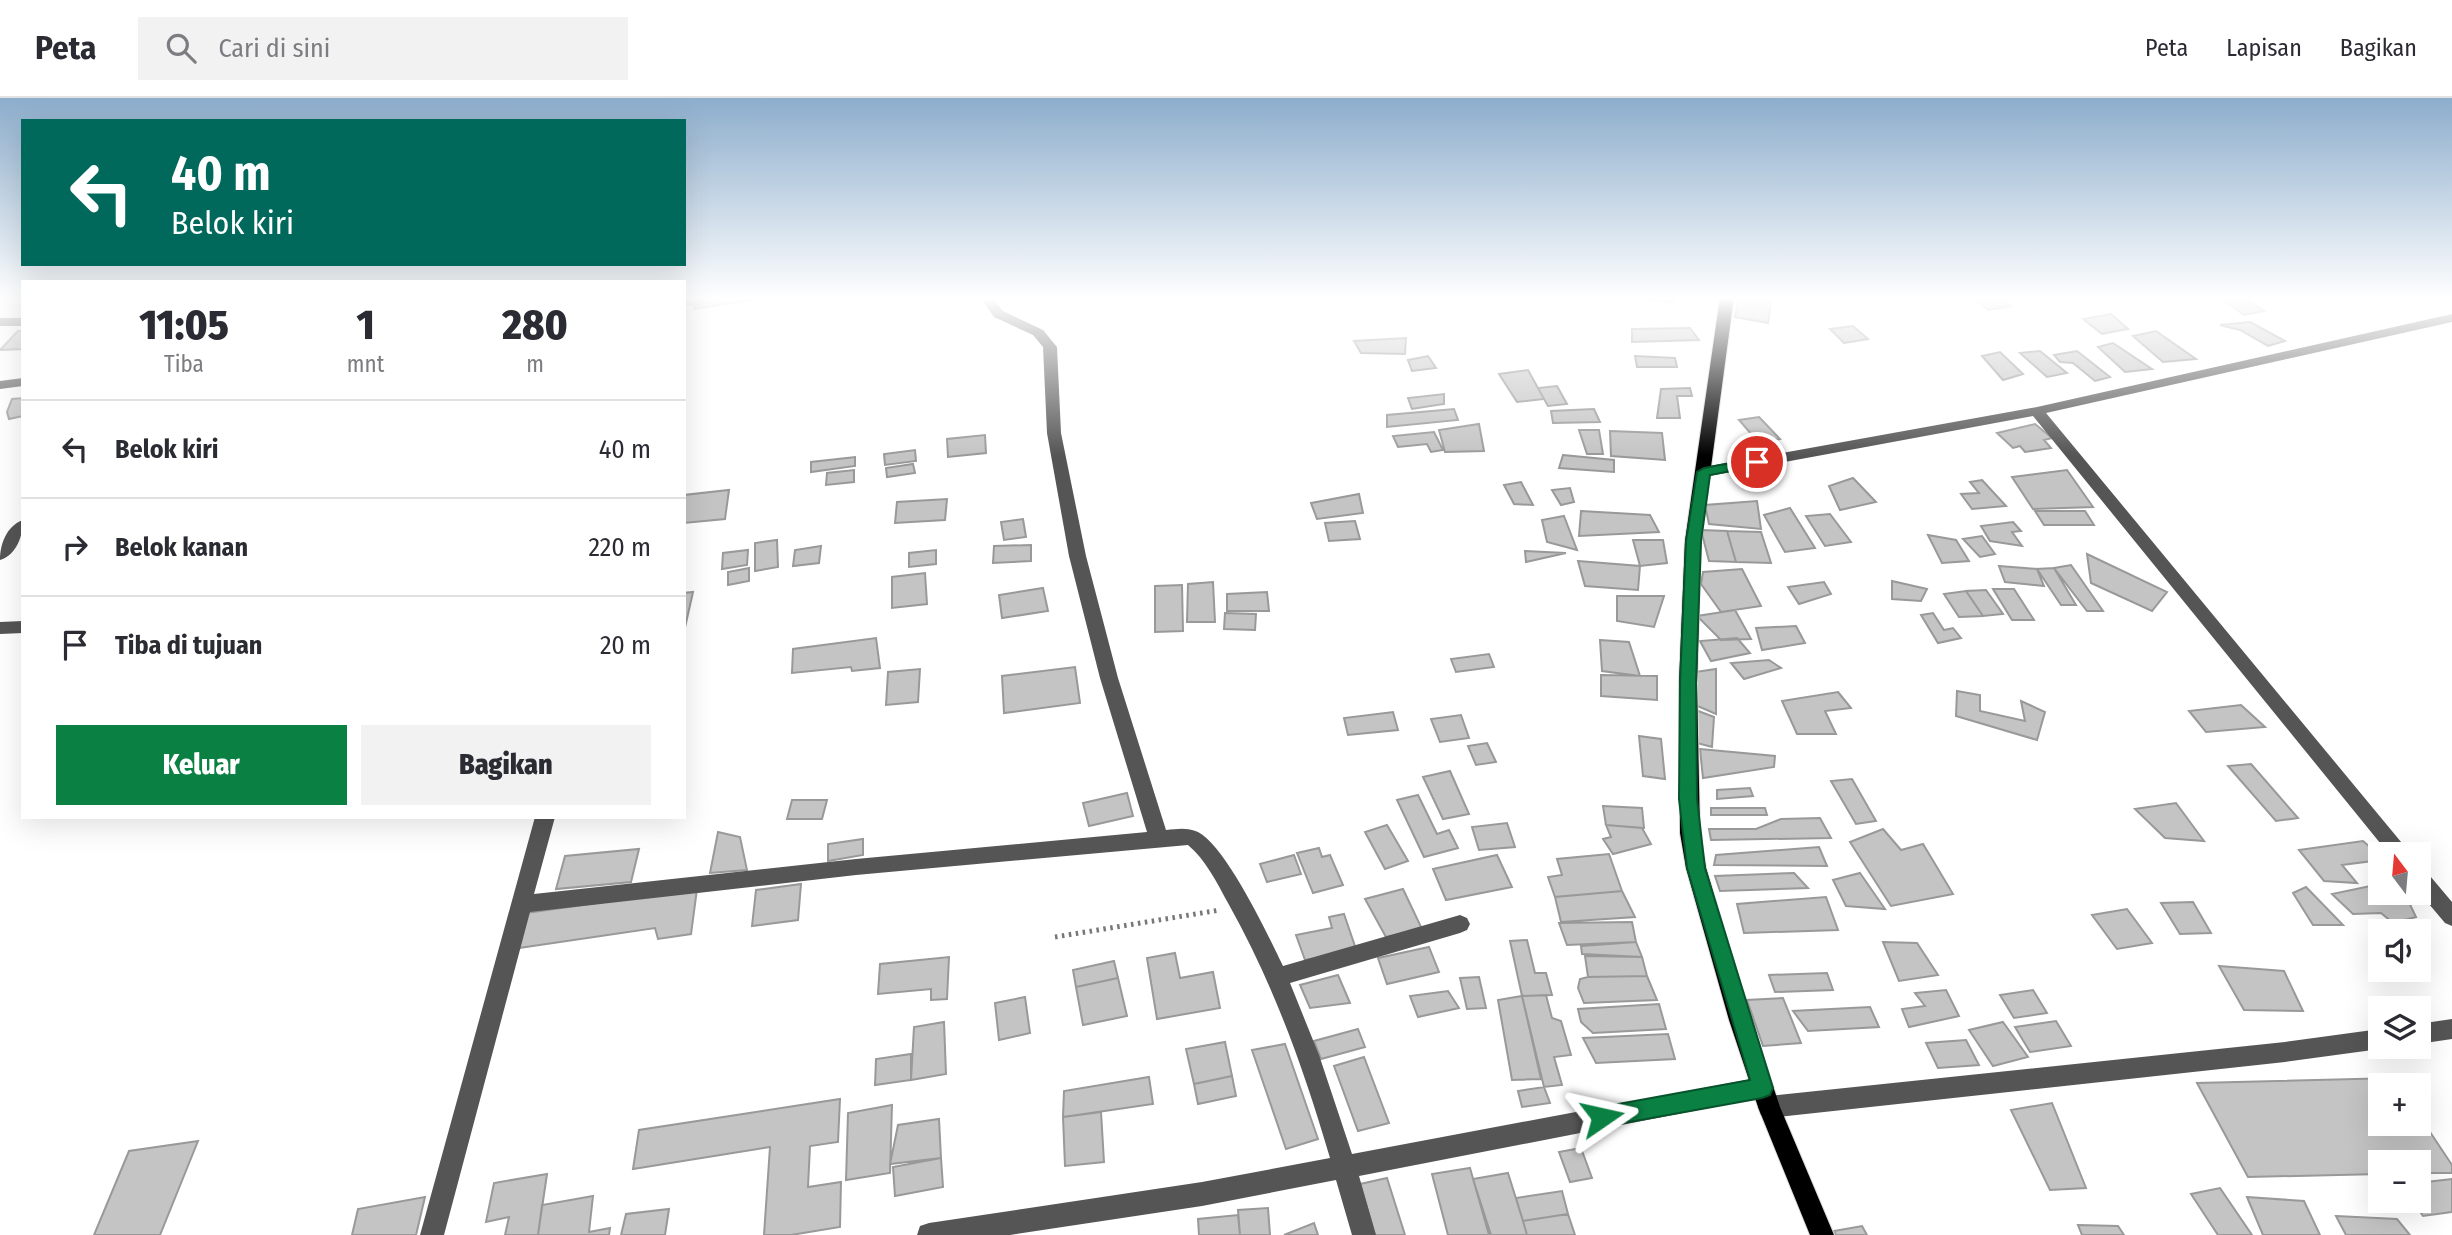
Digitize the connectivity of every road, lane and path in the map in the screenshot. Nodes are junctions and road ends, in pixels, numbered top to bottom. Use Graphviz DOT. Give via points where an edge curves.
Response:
graph roads {
  1 [pos="1050,350"];
  2 [pos="1720,350"];
  3 [pos="2309,350"];
  4 [pos="21,382"];
  5 [pos="0,384"];
  6 [pos="2037,411"];
  7 [pos="1704,472"];
  8 [pos="21,528"];
  9 [pos="0,555"];
  10 [pos="21,627"];
  11 [pos="0,628"];
  12 [pos="544,819"];
  13 [pos="1158,837"];
  14 [pos="2391,842"];
  15 [pos="2431,891"];
  16 [pos="521,904"];
  17 [pos="1241,906"];
  18 [pos="2452,916"];
  19 [pos="1460,924"];
  20 [pos="1055,937"];
  21 [pos="1278,977"];
  22 [pos="2452,1029"];
  23 [pos="2431,1032"];
  24 [pos="2368,1041"];
  25 [pos="1766,1098"];
  26 [pos="1344,1167"];
  27 [pos="432,1235"];
  28 [pos="929,1235"];
  29 [pos="1364,1235"];
  30 [pos="1822,1235"];
  1 -- 13 [label="street" via="1051,408 1074,543 1096,634"];
  2 -- 7 [label="main road"];
  3 -- 6 [label="street"];
  4 -- 5 [label="street"];
  6 -- 7 [label="street"];
  6 -- 14 [label="street"];
  7 -- 25 [label="main road" via="1693,554 1688,683 1690,833 1696,868"];
  8 -- 9 [label="street"];
  10 -- 11 [label="street"];
  12 -- 16 [label="street"];
  13 -- 16 [label="street"];
  13 -- 17 [label="street" via="1198,840"];
  15 -- 18 [label="street"];
  16 -- 27 [label="street"];
  17 -- 20 [label="path"];
  17 -- 21 [label="street"];
  19 -- 21 [label="street"];
  21 -- 26 [label="street" via="1333,1124"];
  22 -- 23 [label="street"];
  24 -- 25 [label="street"];
  25 -- 26 [label="street"];
  25 -- 30 [label="main road"];
  26 -- 28 [label="street" via="1202,1194"];
  26 -- 29 [label="street"];
}
